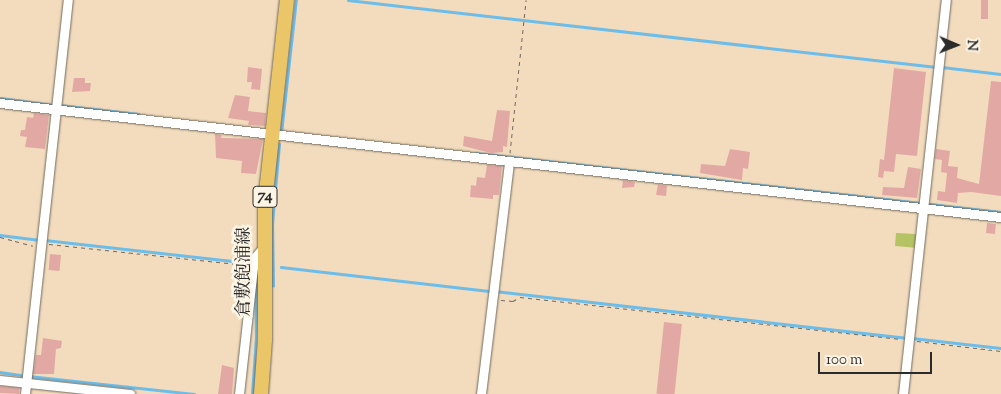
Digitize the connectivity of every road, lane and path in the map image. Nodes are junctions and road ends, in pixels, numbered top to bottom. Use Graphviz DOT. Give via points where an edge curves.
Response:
graph roads {
  1 [pos="68,0"];
  2 [pos="287,0"];
  3 [pos="526,0"];
  4 [pos="946,0"];
  5 [pos="0,103"];
  6 [pos="57,106"];
  7 [pos="271,135"];
  8 [pos="509,158"];
  9 [pos="926,205"];
  10 [pos="1001,217"];
  11 [pos="0,238"];
  12 [pos="41,243"];
  13 [pos="263,248"];
  14 [pos="252,266"];
  15 [pos="491,299"];
  16 [pos="909,340"];
  17 [pos="1001,351"];
  18 [pos="0,380"];
  19 [pos="25,382"];
  20 [pos="25,394"];
  21 [pos="125,394"];
  22 [pos="239,394"];
  23 [pos="261,394"];
  24 [pos="481,394"];
  25 [pos="904,394"];
  1 -- 6 [label="street"];
  2 -- 7 [label="main road, 倉敷飽浦線 / 74"];
  3 -- 8 [label="path"];
  4 -- 9 [label="street"];
  5 -- 6 [label="street"];
  6 -- 7 [label="street"];
  6 -- 12 [label="street"];
  7 -- 8 [label="street"];
  7 -- 13 [label="main road, 倉敷飽浦線 / 74"];
  8 -- 9 [label="street"];
  8 -- 15 [label="street"];
  9 -- 10 [label="street"];
  9 -- 16 [label="street"];
  11 -- 12 [label="path"];
  12 -- 14 [label="path"];
  12 -- 19 [label="street"];
  13 -- 14 [label="street" via="256,254"];
  13 -- 23 [label="main road, 倉敷飽浦線 / 74" via="265,340"];
  14 -- 22 [label="street"];
  15 -- 16 [label="path" via="513,301 520,297"];
  15 -- 24 [label="street"];
  16 -- 17 [label="path"];
  16 -- 25 [label="street"];
  18 -- 19 [label="street"];
  19 -- 20 [label="street"];
  19 -- 21 [label="street"];
}
